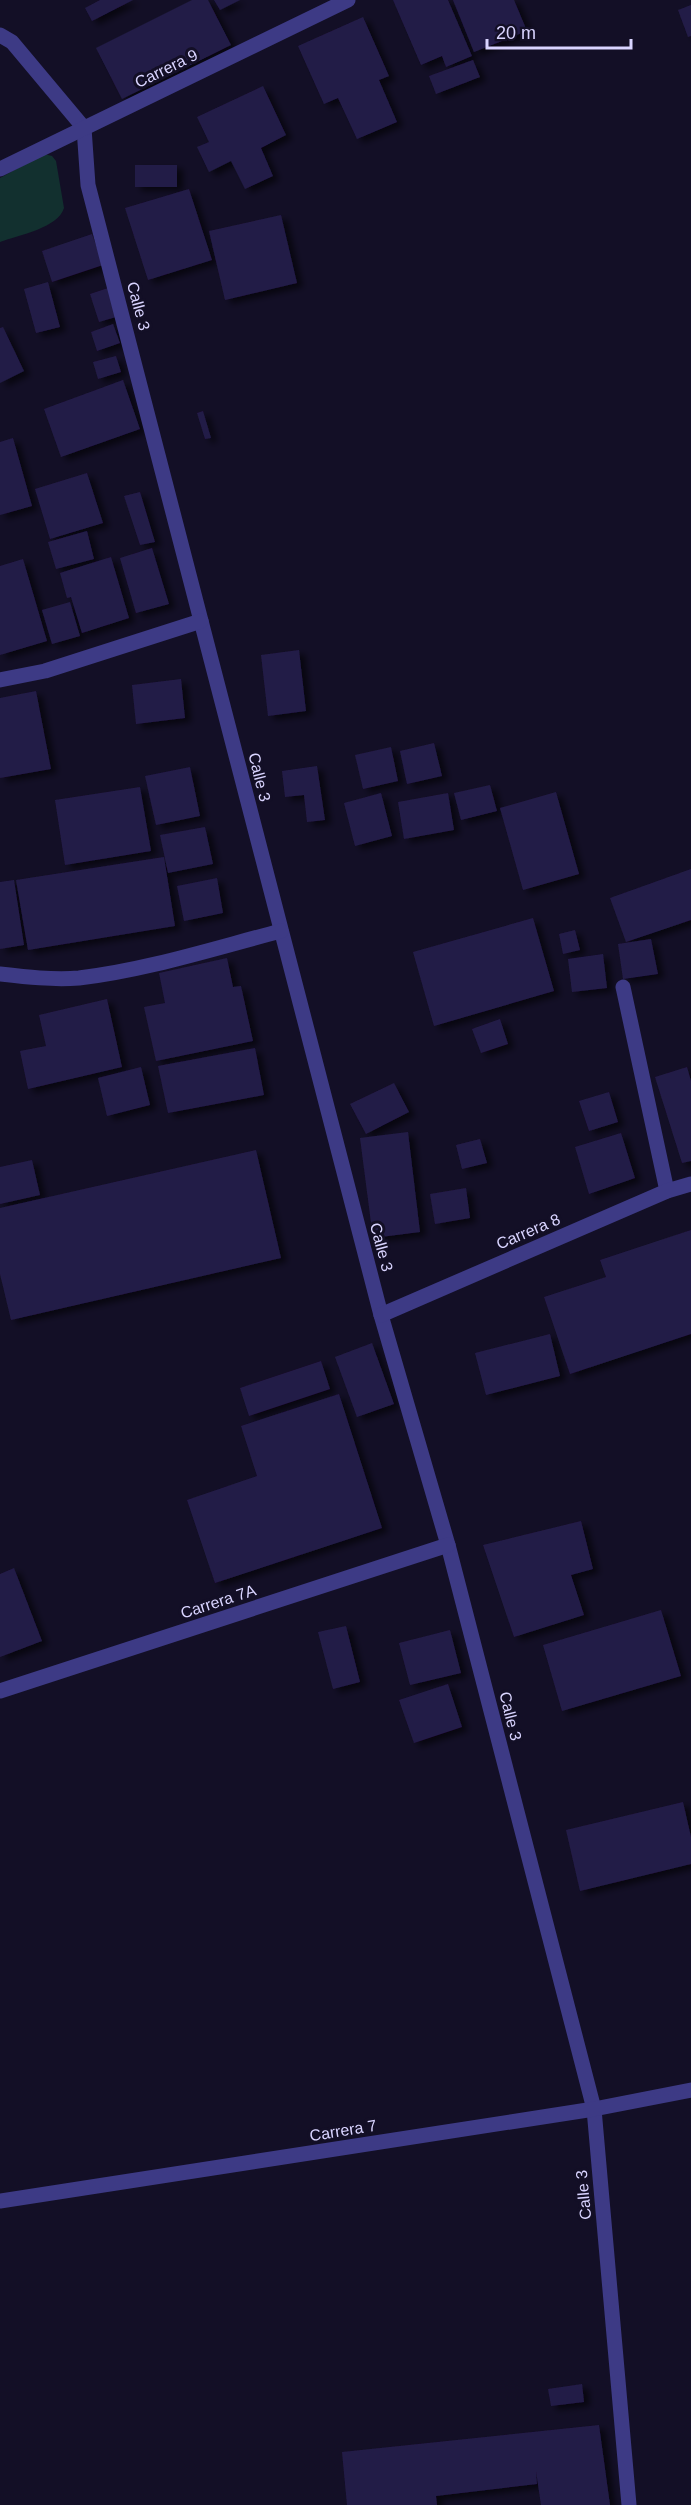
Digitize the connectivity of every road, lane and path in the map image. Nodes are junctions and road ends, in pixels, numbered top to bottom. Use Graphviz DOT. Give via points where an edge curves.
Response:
graph roads {
  1 [pos="348,0"];
  2 [pos="0,36"];
  3 [pos="84,128"];
  4 [pos="0,169"];
  5 [pos="201,621"];
  6 [pos="0,680"];
  7 [pos="281,931"];
  8 [pos="0,975"];
  9 [pos="623,987"];
  10 [pos="691,1184"];
  11 [pos="668,1191"];
  12 [pos="381,1314"];
  13 [pos="448,1545"];
  14 [pos="0,1692"];
  15 [pos="691,2090"];
  16 [pos="594,2109"];
  17 [pos="0,2200"];
  18 [pos="629,2505"];
  1 -- 3 [label="street, Carrera 9"];
  2 -- 3 [label="street" via="12,42"];
  3 -- 4 [label="street, Carrera 9"];
  3 -- 5 [label="street, Calle 3" via="88,184"];
  5 -- 6 [label="street" via="45,671"];
  5 -- 7 [label="street, Calle 3"];
  7 -- 8 [label="street" via="130,970 76,978"];
  7 -- 12 [label="street, Calle 3"];
  9 -- 11 [label="street"];
  10 -- 11 [label="street, Carrera 8"];
  11 -- 12 [label="street, Carrera 8"];
  12 -- 13 [label="street, Calle 3"];
  13 -- 14 [label="street, Carrera 7A"];
  13 -- 16 [label="street, Calle 3"];
  15 -- 16 [label="street, Carrera 7"];
  16 -- 17 [label="street, Carrera 7"];
  16 -- 18 [label="street, Calle 3"];
}
